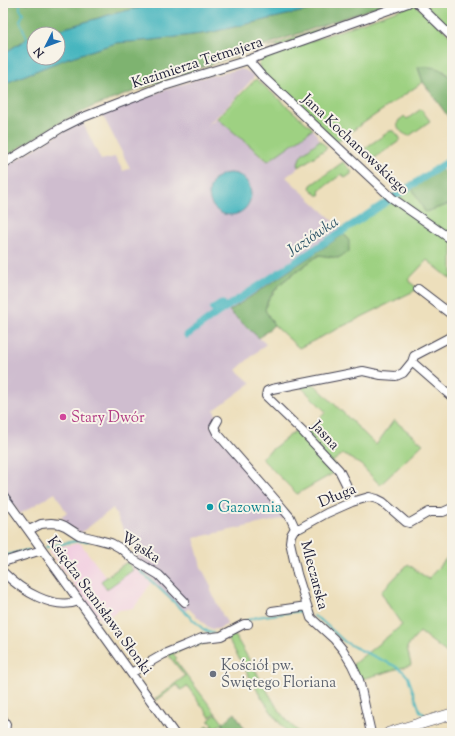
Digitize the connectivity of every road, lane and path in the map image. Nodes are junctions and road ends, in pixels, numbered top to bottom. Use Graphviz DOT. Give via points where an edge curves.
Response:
graph roads {
  1 [pos="408,3"];
  2 [pos="417,3"];
  3 [pos="452,37"];
  4 [pos="248,60"];
  5 [pos="3,164"];
  6 [pos="452,240"];
  7 [pos="418,289"];
  8 [pos="452,315"];
  9 [pos="452,336"];
  10 [pos="412,362"];
  11 [pos="452,397"];
  12 [pos="218,420"];
  13 [pos="3,494"];
  14 [pos="352,502"];
  15 [pos="452,508"];
  16 [pos="295,528"];
  17 [pos="29,530"];
  18 [pos="42,550"];
  19 [pos="3,562"];
  20 [pos="3,572"];
  21 [pos="79,601"];
  22 [pos="185,602"];
  23 [pos="272,611"];
  24 [pos="309,612"];
  25 [pos="248,624"];
  26 [pos="131,673"];
  27 [pos="452,714"];
  28 [pos="3,719"];
  29 [pos="5,733"];
  30 [pos="174,733"];
  31 [pos="371,733"];
  32 [pos="389,733"];
  1 -- 4 [label="street, Kazimierza Tetmajera"];
  2 -- 3 [label="street"];
  4 -- 5 [label="street, Kazimierza Tetmajera" via="164,86 80,118"];
  4 -- 6 [label="street, Jana Kochanowskiego" via="393,200"];
  7 -- 8 [label="street"];
  9 -- 10 [label="street" via="414,356"];
  10 -- 11 [label="street"];
  10 -- 14 [label="street, Jasna" via="403,373 396,376 363,371 267,392 266,396 339,470"];
  12 -- 16 [label="street" via="214,427 217,433 290,517"];
  13 -- 17 [label="street, Księdza Stanisława Słonki"];
  14 -- 15 [label="street, Długa" via="369,497 377,499 410,523 429,512 443,512"];
  14 -- 16 [label="street, Długa" via="300,528"];
  16 -- 24 [label="street, Mleczarska" via="290,542"];
  17 -- 18 [label="street, Księdza Stanisława Słonki"];
  17 -- 22 [label="street, Wąska" via="41,524 60,524 79,535 111,543 159,575"];
  18 -- 19 [label="street"];
  18 -- 21 [label="street, Księdza Stanisława Słonki"];
  20 -- 21 [label="street" via="19,586 40,598 66,604"];
  21 -- 26 [label="street, Księdza Stanisława Słonki"];
  23 -- 24 [label="street"];
  24 -- 31 [label="street, Mleczarska" via="343,650 352,665 359,680"];
  25 -- 26 [label="street" via="221,636 202,638 164,654"];
  26 -- 30 [label="street, Księdza Stanisława Słonki"];
  27 -- 32 [label="street"];
  28 -- 29 [label="street" via="6,724"];
}
